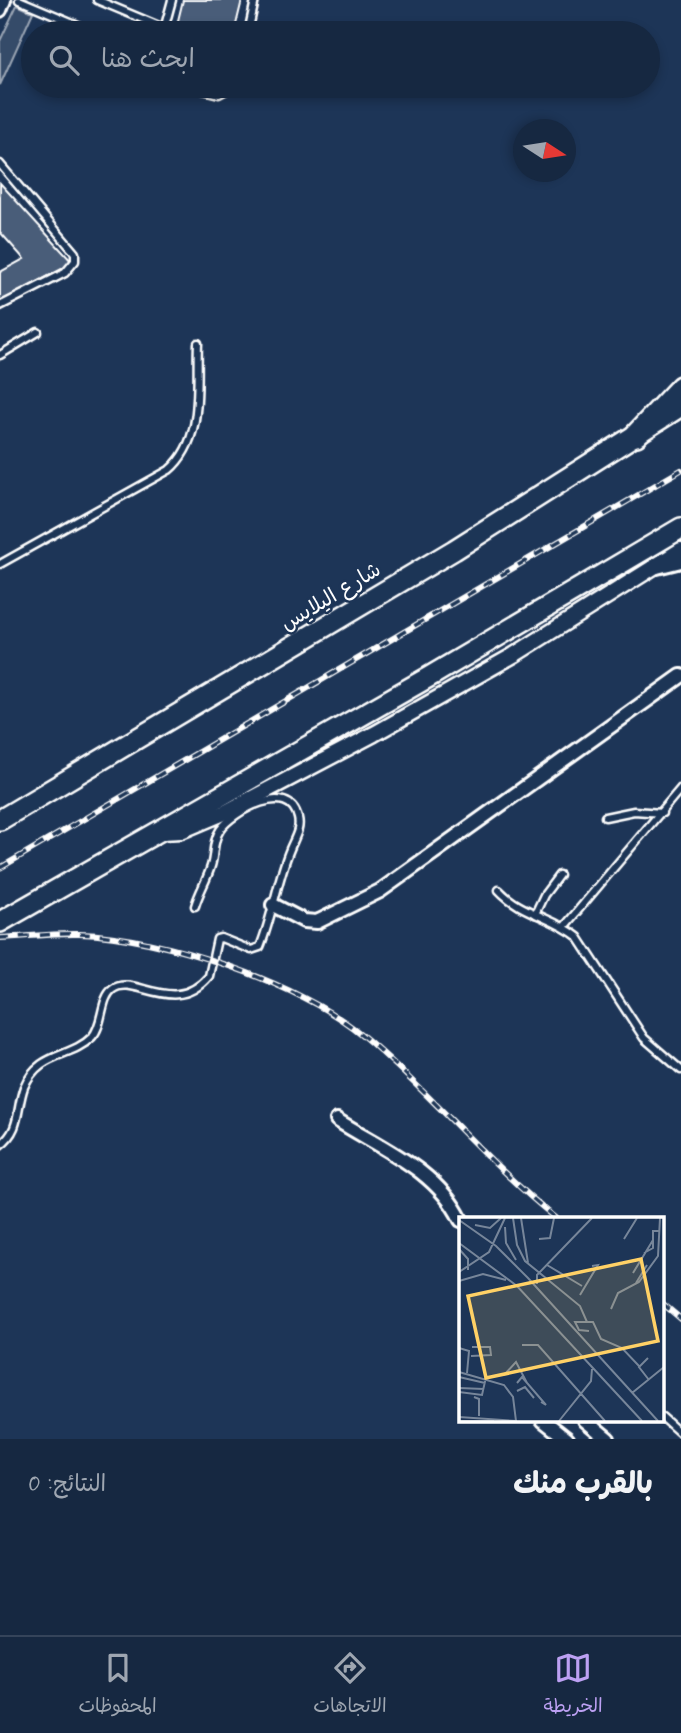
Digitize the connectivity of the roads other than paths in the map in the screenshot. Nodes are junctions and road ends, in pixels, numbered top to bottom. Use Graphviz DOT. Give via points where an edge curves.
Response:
graph roads {
  1 [pos="19,0"];
  2 [pos="96,0"];
  3 [pos="255,0"];
  4 [pos="169,1"];
  5 [pos="69,21"];
  6 [pos="141,21"];
  7 [pos="165,21"];
  8 [pos="251,21"];
  9 [pos="0,164"];
  10 [pos="0,306"];
  11 [pos="38,332"];
  12 [pos="198,343"];
  13 [pos="0,355"];
  14 [pos="681,387"];
  15 [pos="681,406"];
  16 [pos="636,435"];
  17 [pos="681,528"];
  18 [pos="681,550"];
  19 [pos="681,561"];
  20 [pos="0,564"];
  21 [pos="650,569"];
  22 [pos="681,676"];
  23 [pos="681,788"];
  24 [pos="662,813"];
  25 [pos="605,817"];
  26 [pos="0,820"];
  27 [pos="158,831"];
  28 [pos="559,875"];
  29 [pos="499,890"];
  30 [pos="272,905"];
  31 [pos="195,906"];
  32 [pos="535,914"];
  33 [pos="0,922"];
  34 [pos="564,926"];
  35 [pos="681,1070"];
  36 [pos="337,1120"];
  37 [pos="0,1145"];
  38 [pos="459,1218"];
  39 [pos="664,1419"];
  40 [pos="546,1422"];
  41 [pos="587,1422"];
  42 [pos="681,1434"];
  43 [pos="567,1439"];
  44 [pos="608,1439"];
  1 -- 5 [label="lane"];
  2 -- 6 [label="lane"];
  3 -- 8 [label="lane"];
  4 -- 7 [label="lane"];
  9 -- 10 [label="lane" via="75,253 75,261 65,273"];
  11 -- 13 [label="lane"];
  12 -- 20 [label="lane" via="194,430 181,458 169,470"];
  14 -- 16 [label="highway"];
  15 -- 16 [label="highway, شارع اليلايس"];
  16 -- 26 [label="highway, شارع اليلايس" via="454,550"];
  17 -- 27 [label="highway"];
  18 -- 21 [label="street"];
  19 -- 21 [label="street"];
  21 -- 27 [label="street" via="514,655 284,782 181,831"];
  22 -- 30 [label="street" via="380,891 317,922 304,921"];
  23 -- 24 [label="lane"];
  24 -- 25 [label="lane" via="634,811"];
  24 -- 34 [label="lane"];
  27 -- 33 [label="highway"];
  28 -- 32 [label="lane"];
  29 -- 32 [label="lane"];
  30 -- 31 [label="lane" via="299,822 294,808 276,799 249,810 219,831"];
  30 -- 37 [label="lane" via="260,947 251,950 217,939 209,976 192,990 170,995 122,985 113,988 94,1035 49,1058 31,1074 15,1129"];
  32 -- 34 [label="lane"];
  34 -- 35 [label="lane" via="589,951 644,1038"];
  36 -- 38 [label="street" via="430,1178 450,1199"];
  39 -- 42 [label="lane"];
  40 -- 43 [label="street"];
  41 -- 44 [label="street"];
}
